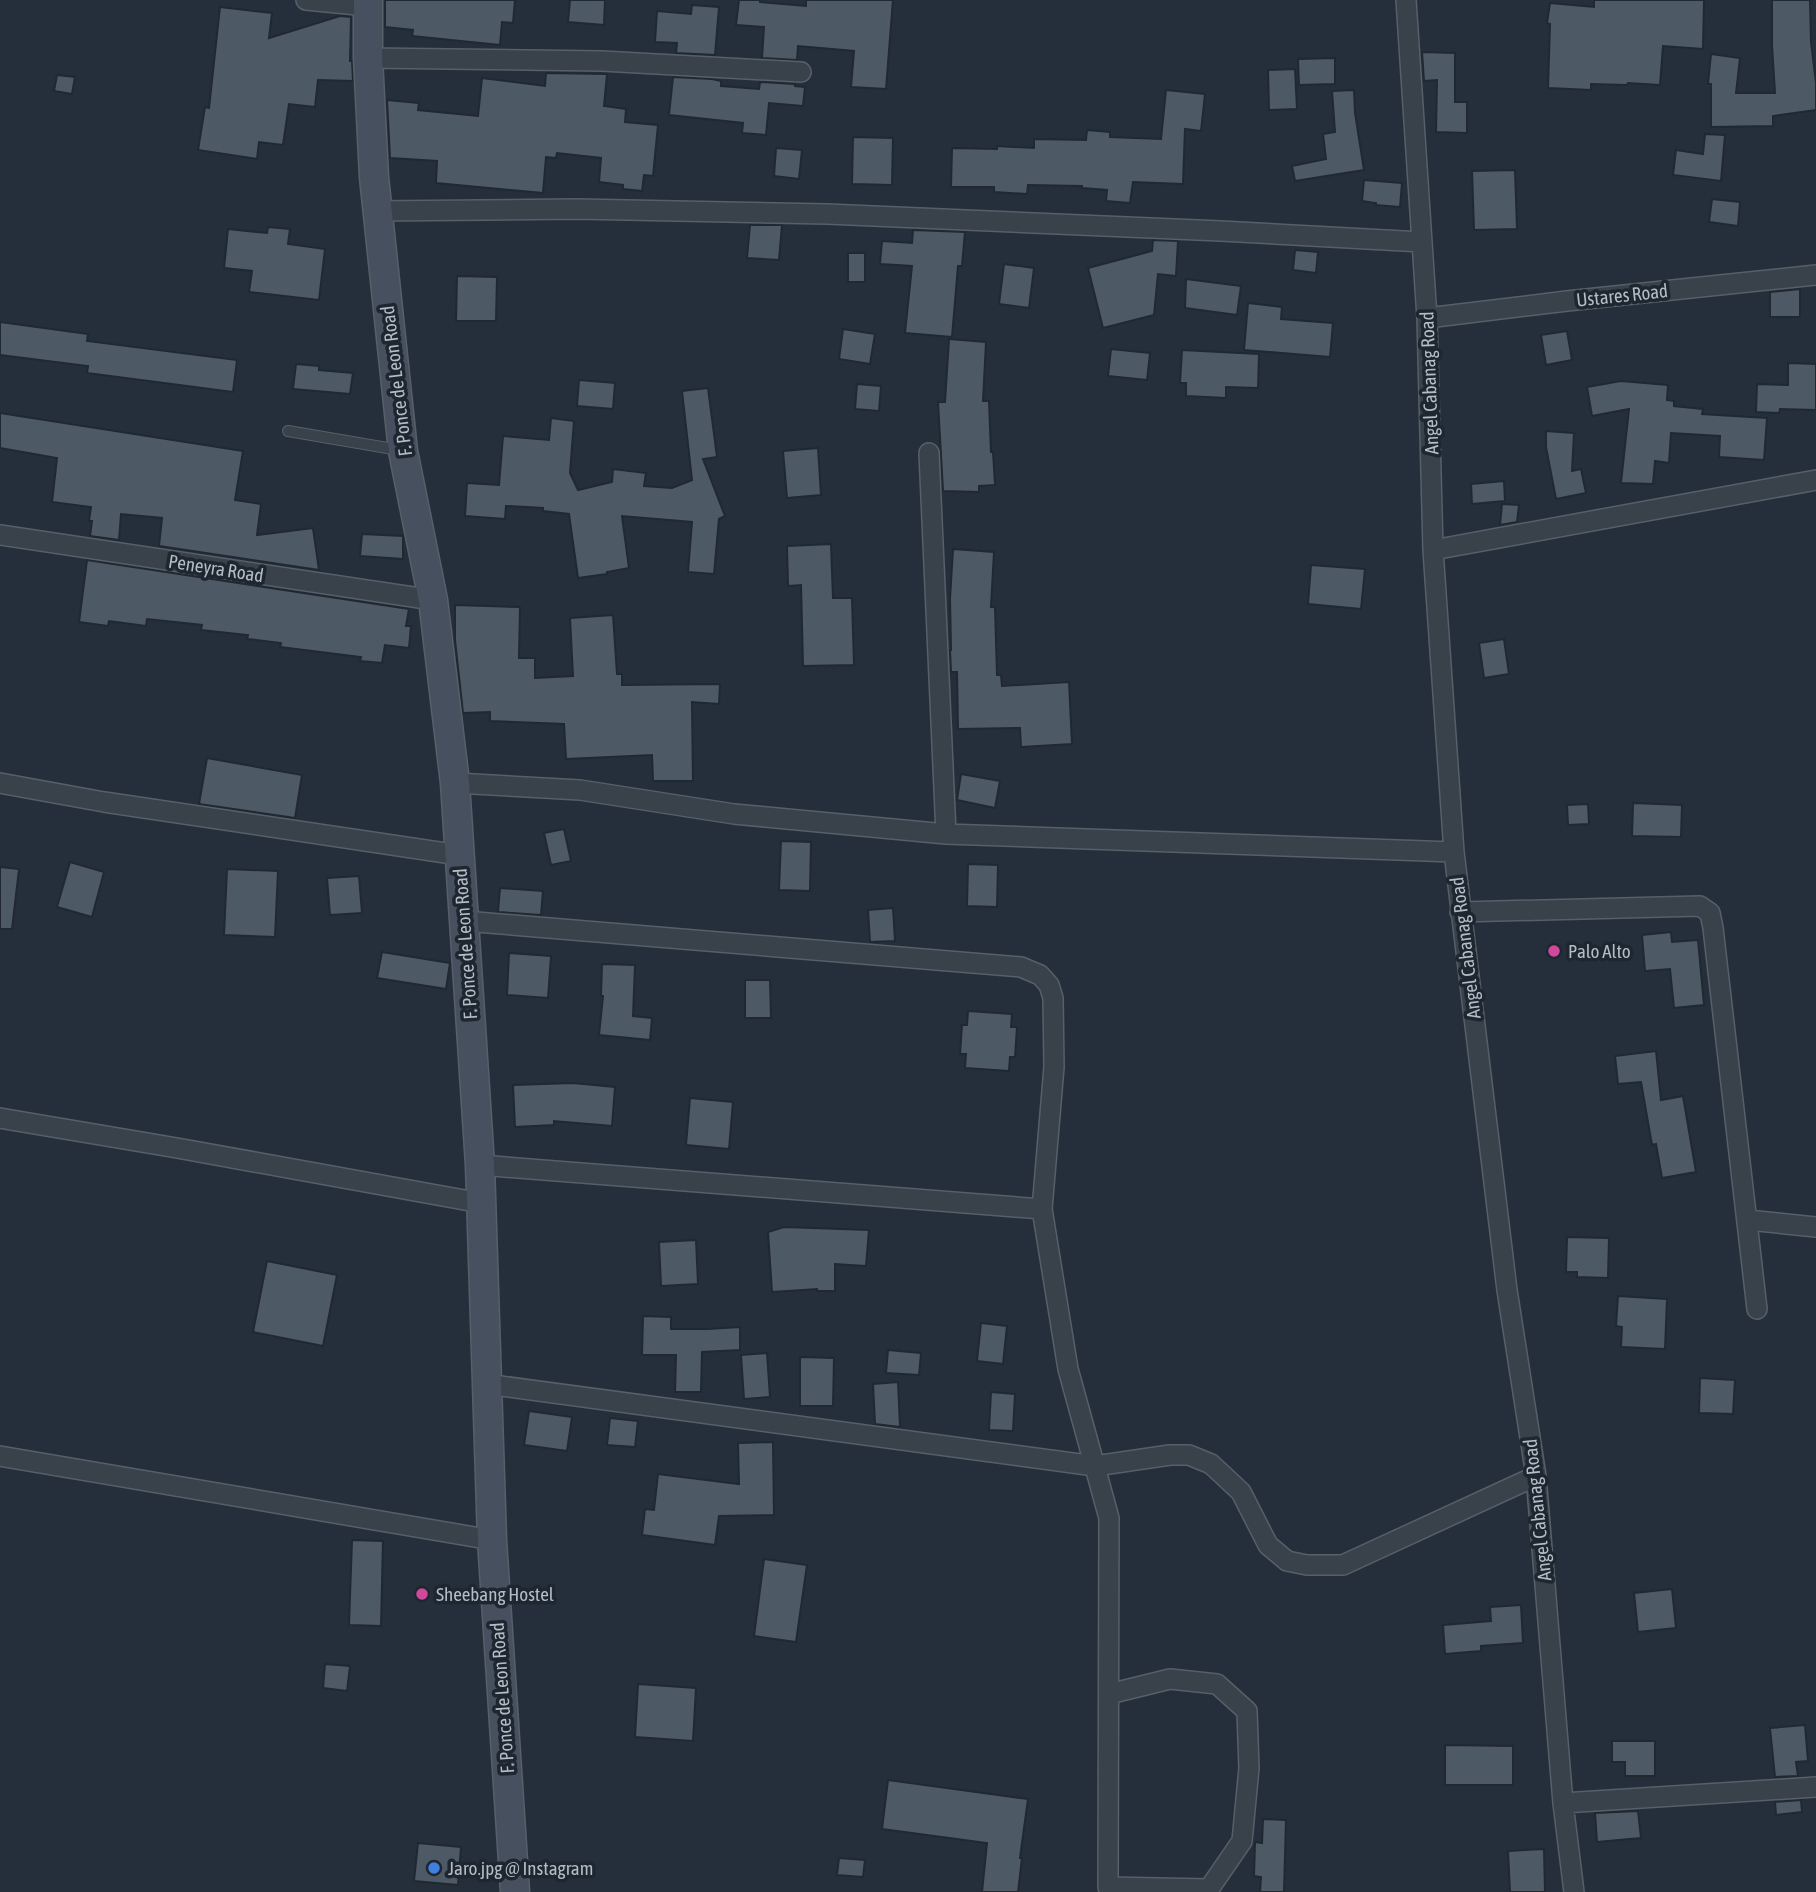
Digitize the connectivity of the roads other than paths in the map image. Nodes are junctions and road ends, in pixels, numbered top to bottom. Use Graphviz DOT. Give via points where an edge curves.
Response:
graph roads {
  1 [pos="306,0"];
  2 [pos="1406,0"];
  3 [pos="368,3"];
  4 [pos="368,58"];
  5 [pos="801,72"];
  6 [pos="377,211"];
  7 [pos="1422,242"];
  8 [pos="1816,275"];
  9 [pos="1427,318"];
  10 [pos="288,431"];
  11 [pos="403,451"];
  12 [pos="929,453"];
  13 [pos="1816,480"];
  14 [pos="0,535"];
  15 [pos="1433,550"];
  16 [pos="433,600"];
  17 [pos="0,783"];
  18 [pos="455,783"];
  19 [pos="946,834"];
  20 [pos="1454,852"];
  21 [pos="458,855"];
  22 [pos="1461,912"];
  23 [pos="464,921"];
  24 [pos="0,1118"];
  25 [pos="480,1165"];
  26 [pos="481,1203"];
  27 [pos="1042,1209"];
  28 [pos="1748,1220"];
  29 [pos="1816,1227"];
  30 [pos="1757,1309"];
  31 [pos="486,1384"];
  32 [pos="0,1455"];
  33 [pos="1095,1466"];
  34 [pos="1536,1476"];
  35 [pos="492,1539"];
  36 [pos="1109,1694"];
  37 [pos="1816,1787"];
  38 [pos="1563,1803"];
  39 [pos="1102,1889"];
  40 [pos="515,1892"];
  41 [pos="1574,1892"];
  1 -- 3 [label="street"];
  2 -- 7 [label="street, Angel Cabanag Road"];
  3 -- 4 [label="street, F. Ponce de Leon Road"];
  4 -- 5 [label="street" via="602,61"];
  4 -- 6 [label="street, F. Ponce de Leon Road"];
  6 -- 7 [label="street" via="827,214"];
  6 -- 11 [label="street, F. Ponce de Leon Road"];
  7 -- 9 [label="street, Angel Cabanag Road"];
  8 -- 9 [label="street, Ustares Road"];
  9 -- 15 [label="street, Angel Cabanag Road"];
  10 -- 11 [label="lane"];
  11 -- 16 [label="street, F. Ponce de Leon Road"];
  12 -- 19 [label="street"];
  13 -- 15 [label="street"];
  14 -- 16 [label="street, Peneyra Road"];
  15 -- 20 [label="street, Angel Cabanag Road"];
  16 -- 18 [label="street, F. Ponce de Leon Road"];
  17 -- 21 [label="street"];
  18 -- 19 [label="street" via="580,790 734,814"];
  18 -- 21 [label="street, F. Ponce de Leon Road"];
  19 -- 20 [label="street"];
  20 -- 22 [label="street, Angel Cabanag Road"];
  21 -- 23 [label="street, F. Ponce de Leon Road"];
  22 -- 28 [label="street" via="1700,906 1710,913"];
  22 -- 34 [label="street, Angel Cabanag Road" via="1507,1290"];
  23 -- 25 [label="street, F. Ponce de Leon Road"];
  23 -- 27 [label="street" via="1021,967 1040,975 1053,998 1054,1067"];
  24 -- 26 [label="street"];
  25 -- 26 [label="street, F. Ponce de Leon Road"];
  25 -- 27 [label="street"];
  26 -- 31 [label="street, F. Ponce de Leon Road"];
  27 -- 33 [label="street" via="1068,1369"];
  28 -- 29 [label="street"];
  28 -- 30 [label="street"];
  31 -- 33 [label="street"];
  31 -- 35 [label="street, F. Ponce de Leon Road"];
  32 -- 35 [label="street"];
  33 -- 34 [label="street" via="1170,1455 1189,1455 1211,1464 1241,1492 1268,1545 1287,1561 1307,1565 1343,1564"];
  33 -- 36 [label="street" via="1109,1518"];
  34 -- 38 [label="street, Angel Cabanag Road"];
  35 -- 40 [label="street, F. Ponce de Leon Road"];
  36 -- 39 [label="street"];
  36 -- 39 [label="street" via="1170,1679 1217,1684 1247,1711 1249,1768 1242,1841 1209,1889"];
  37 -- 38 [label="street"];
  38 -- 41 [label="street, Angel Cabanag Road"];
}
